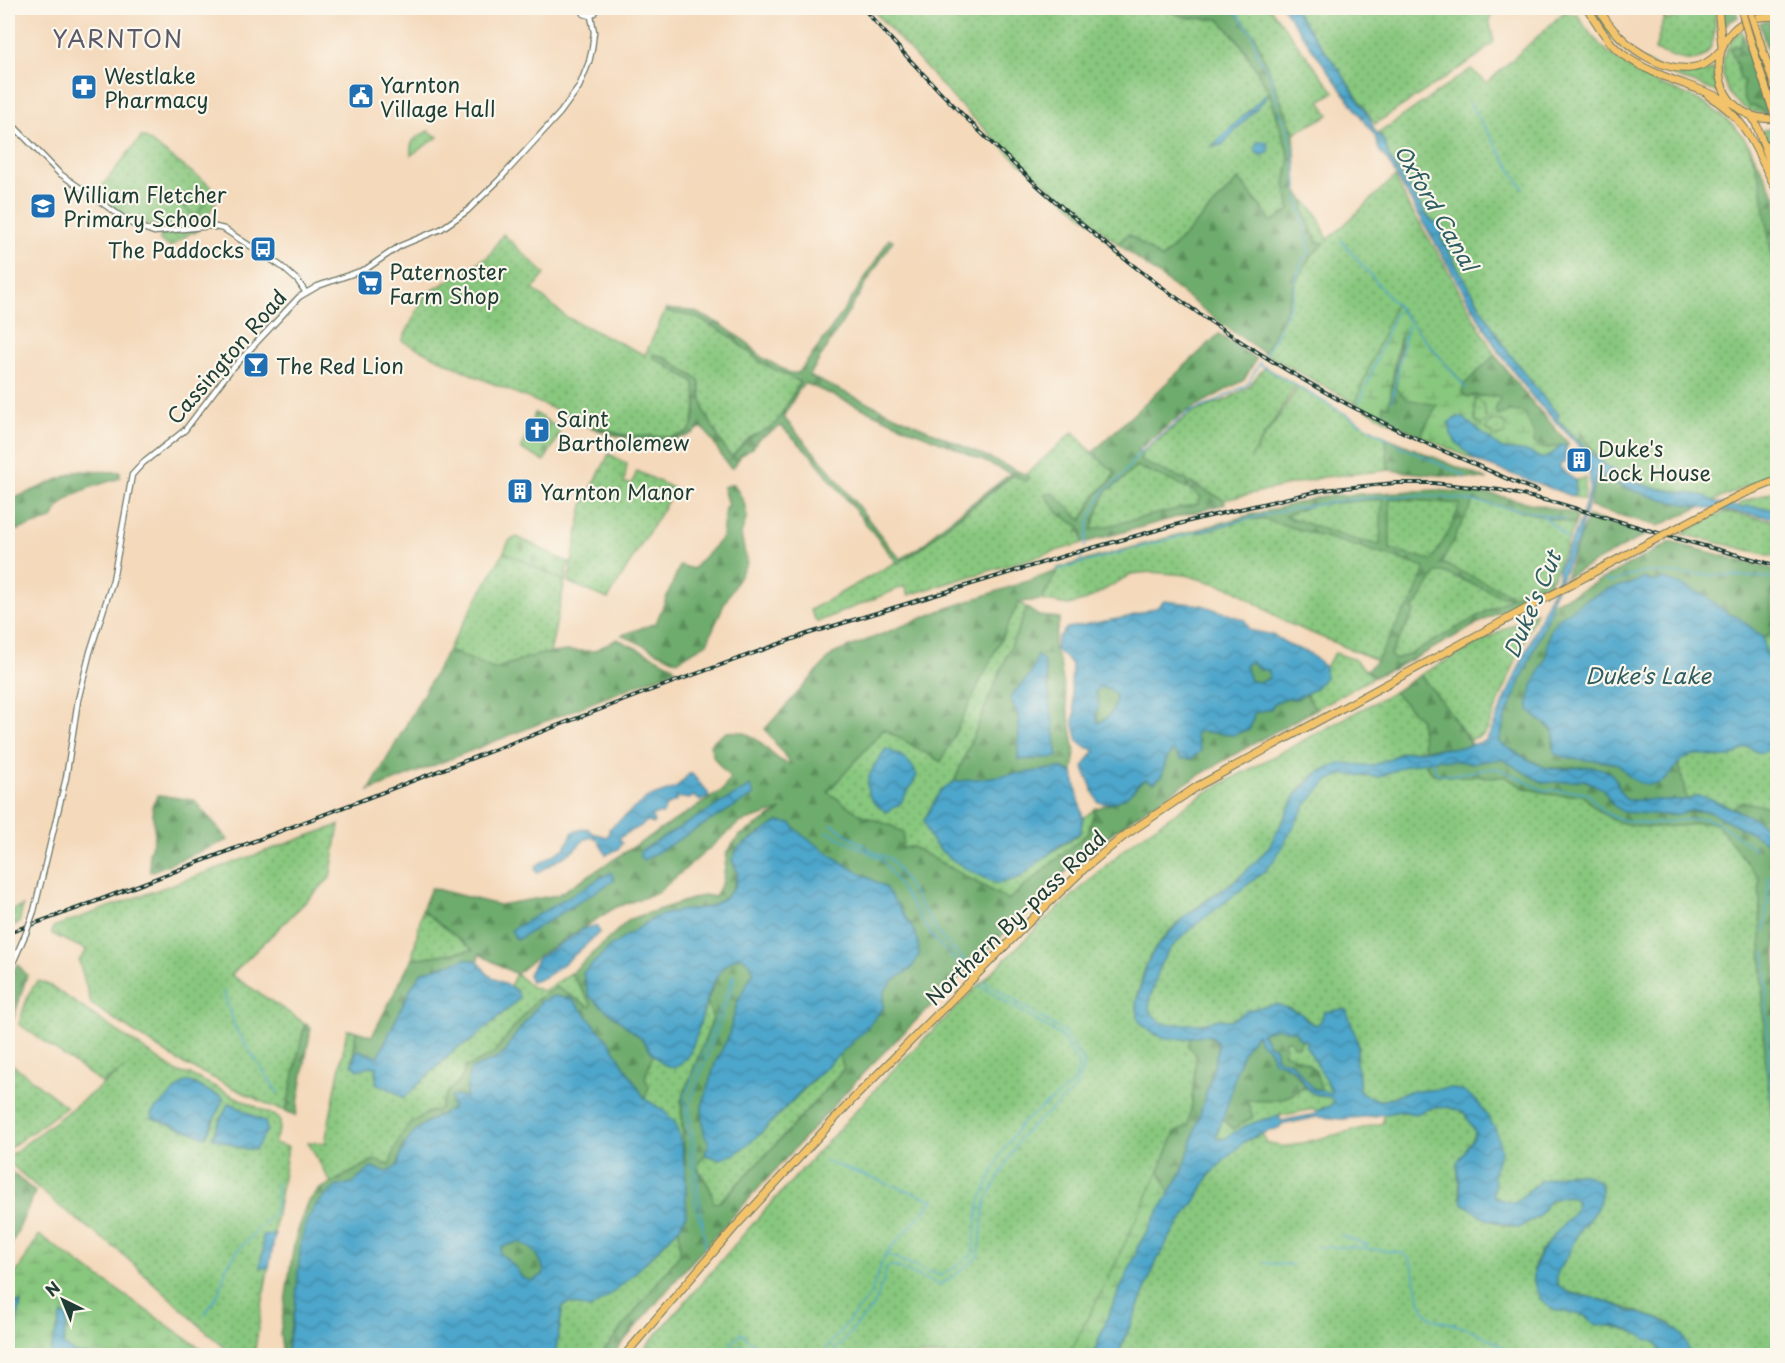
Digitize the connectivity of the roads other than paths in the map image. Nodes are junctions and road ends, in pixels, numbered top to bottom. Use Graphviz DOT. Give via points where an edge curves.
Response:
graph roads {
  1 [pos="583,8"];
  2 [pos="595,8"];
  3 [pos="1587,8"];
  4 [pos="1599,8"];
  5 [pos="1718,8"];
  6 [pos="1744,8"];
  7 [pos="591,16"];
  8 [pos="1778,16"];
  9 [pos="1721,49"];
  10 [pos="1686,83"];
  11 [pos="1778,97"];
  12 [pos="1735,105"];
  13 [pos="1750,114"];
  14 [pos="1778,118"];
  15 [pos="8,120"];
  16 [pos="1778,123"];
  17 [pos="1778,183"];
  18 [pos="1778,192"];
  19 [pos="306,292"];
  20 [pos="1778,480"];
  21 [pos="8,974"];
  22 [pos="624,1356"];
  1 -- 7 [label="street" via="584,14"];
  2 -- 7 [label="street, Cassington Road"];
  3 -- 10 [label="highway" via="1607,39 1625,56"];
  4 -- 9 [label="highway" via="1609,26 1630,47 1659,62 1704,66"];
  5 -- 9 [label="highway"];
  6 -- 11 [label="highway, bridge" via="1756,30"];
  6 -- 16 [label="highway, bridge" via="1749,36"];
  7 -- 19 [label="street, Cassington Road" via="592,49 579,87 560,113 467,211 358,273"];
  8 -- 9 [label="highway" via="1747,21 1733,31"];
  9 -- 12 [label="highway" via="1718,75"];
  10 -- 12 [label="highway"];
  10 -- 18 [label="highway" via="1736,116"];
  12 -- 13 [label="highway"];
  13 -- 14 [label="highway"];
  13 -- 17 [label="highway"];
  15 -- 19 [label="street" via="59,173 132,224 154,232 211,226 224,229 281,266"];
  19 -- 21 [label="street, Cassington Road, bridge" via="229,372 185,430 132,475 113,580 78,700 66,778 34,911"];
  20 -- 22 [label="highway, Northern By-pass Road, bridge" via="1740,495 1635,550 1198,786 1124,836 1085,868 854,1098"];
}
